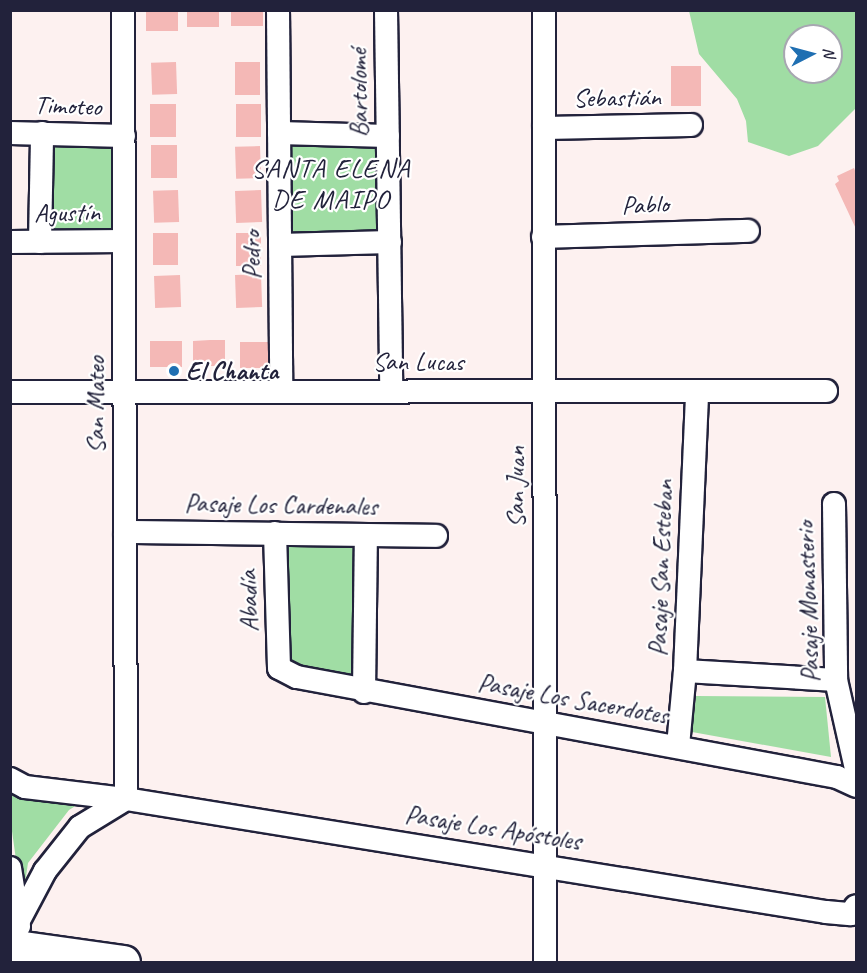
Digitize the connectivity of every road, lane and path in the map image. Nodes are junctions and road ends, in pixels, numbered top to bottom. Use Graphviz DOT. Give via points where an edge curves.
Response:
graph roads {
  1 [pos="123,10"];
  2 [pos="278,10"];
  3 [pos="386,10"];
  4 [pos="544,10"];
  5 [pos="691,125"];
  6 [pos="544,128"];
  7 [pos="10,133"];
  8 [pos="42,133"];
  9 [pos="279,133"];
  10 [pos="124,136"];
  11 [pos="388,136"];
  12 [pos="748,231"];
  13 [pos="543,237"];
  14 [pos="124,241"];
  15 [pos="10,242"];
  16 [pos="40,242"];
  17 [pos="390,242"];
  18 [pos="280,245"];
  19 [pos="281,391"];
  20 [pos="391,391"];
  21 [pos="544,391"];
  22 [pos="697,391"];
  23 [pos="826,391"];
  24 [pos="10,392"];
  25 [pos="125,392"];
  26 [pos="834,504"];
  27 [pos="125,532"];
  28 [pos="275,533"];
  29 [pos="366,535"];
  30 [pos="436,536"];
  31 [pos="279,668"];
  32 [pos="685,671"];
  33 [pos="836,680"];
  34 [pos="364,692"];
  35 [pos="545,722"];
  36 [pos="678,746"];
  37 [pos="856,769"];
  38 [pos="10,778"];
  39 [pos="856,786"];
  40 [pos="126,799"];
  41 [pos="543,865"];
  42 [pos="10,868"];
  43 [pos="854,910"];
  44 [pos="19,945"];
  45 [pos="115,962"];
  46 [pos="544,963"];
  1 -- 10 [label="street, San Mateo"];
  2 -- 9 [label="street, Pedro"];
  3 -- 11 [label="street, Bartolomé"];
  4 -- 6 [label="street, San Juan"];
  5 -- 6 [label="street, Sebastián"];
  6 -- 13 [label="street, San Juan"];
  7 -- 8 [label="street, Timoteo"];
  8 -- 10 [label="street, Timoteo"];
  8 -- 16 [label="street"];
  9 -- 11 [label="street"];
  9 -- 18 [label="street, Pedro"];
  10 -- 14 [label="street, San Mateo"];
  11 -- 17 [label="street, Bartolomé"];
  12 -- 13 [label="street, Pablo"];
  13 -- 21 [label="street, San Juan"];
  14 -- 16 [label="street, Agustín"];
  14 -- 25 [label="street, San Mateo"];
  15 -- 16 [label="street, Agustín"];
  17 -- 18 [label="street"];
  17 -- 20 [label="street, Bartolomé"];
  18 -- 19 [label="street, Pedro"];
  19 -- 20 [label="street, San Lucas"];
  19 -- 25 [label="street, San Lucas"];
  20 -- 21 [label="street, San Lucas"];
  21 -- 22 [label="street, San Lucas"];
  21 -- 35 [label="street, San Juan"];
  22 -- 23 [label="street, San Lucas"];
  22 -- 32 [label="street, Pasaje San Esteban"];
  24 -- 25 [label="street, San Lucas"];
  25 -- 27 [label="street, San Mateo"];
  26 -- 33 [label="street, Pasaje Monasterio"];
  27 -- 28 [label="street, Pasaje Los Cardenales"];
  27 -- 40 [label="street, San Mateo"];
  28 -- 29 [label="street, Pasaje Los Cardenales"];
  28 -- 31 [label="street, Abadía"];
  29 -- 30 [label="street, Pasaje Los Cardenales"];
  29 -- 34 [label="street"];
  31 -- 34 [label="street, Pasaje Los Sacerdotes" via="309,682"];
  32 -- 33 [label="street"];
  32 -- 36 [label="street, Pasaje San Esteban"];
  33 -- 37 [label="street, Pasaje Monasterio"];
  34 -- 35 [label="street, Pasaje Los Sacerdotes"];
  35 -- 36 [label="street, Pasaje Los Sacerdotes"];
  35 -- 41 [label="street, San Juan"];
  36 -- 39 [label="street, Pasaje Los Sacerdotes" via="837,777"];
  38 -- 40 [label="street, Pasaje Los Apóstoles" via="25,787"];
  40 -- 41 [label="street, Pasaje Los Apóstoles"];
  40 -- 44 [label="street" via="81,827 45,871"];
  41 -- 43 [label="street, Pasaje Los Apóstoles"];
  41 -- 46 [label="street, San Juan"];
  42 -- 44 [label="street"];
  44 -- 45 [label="main road"];
}
